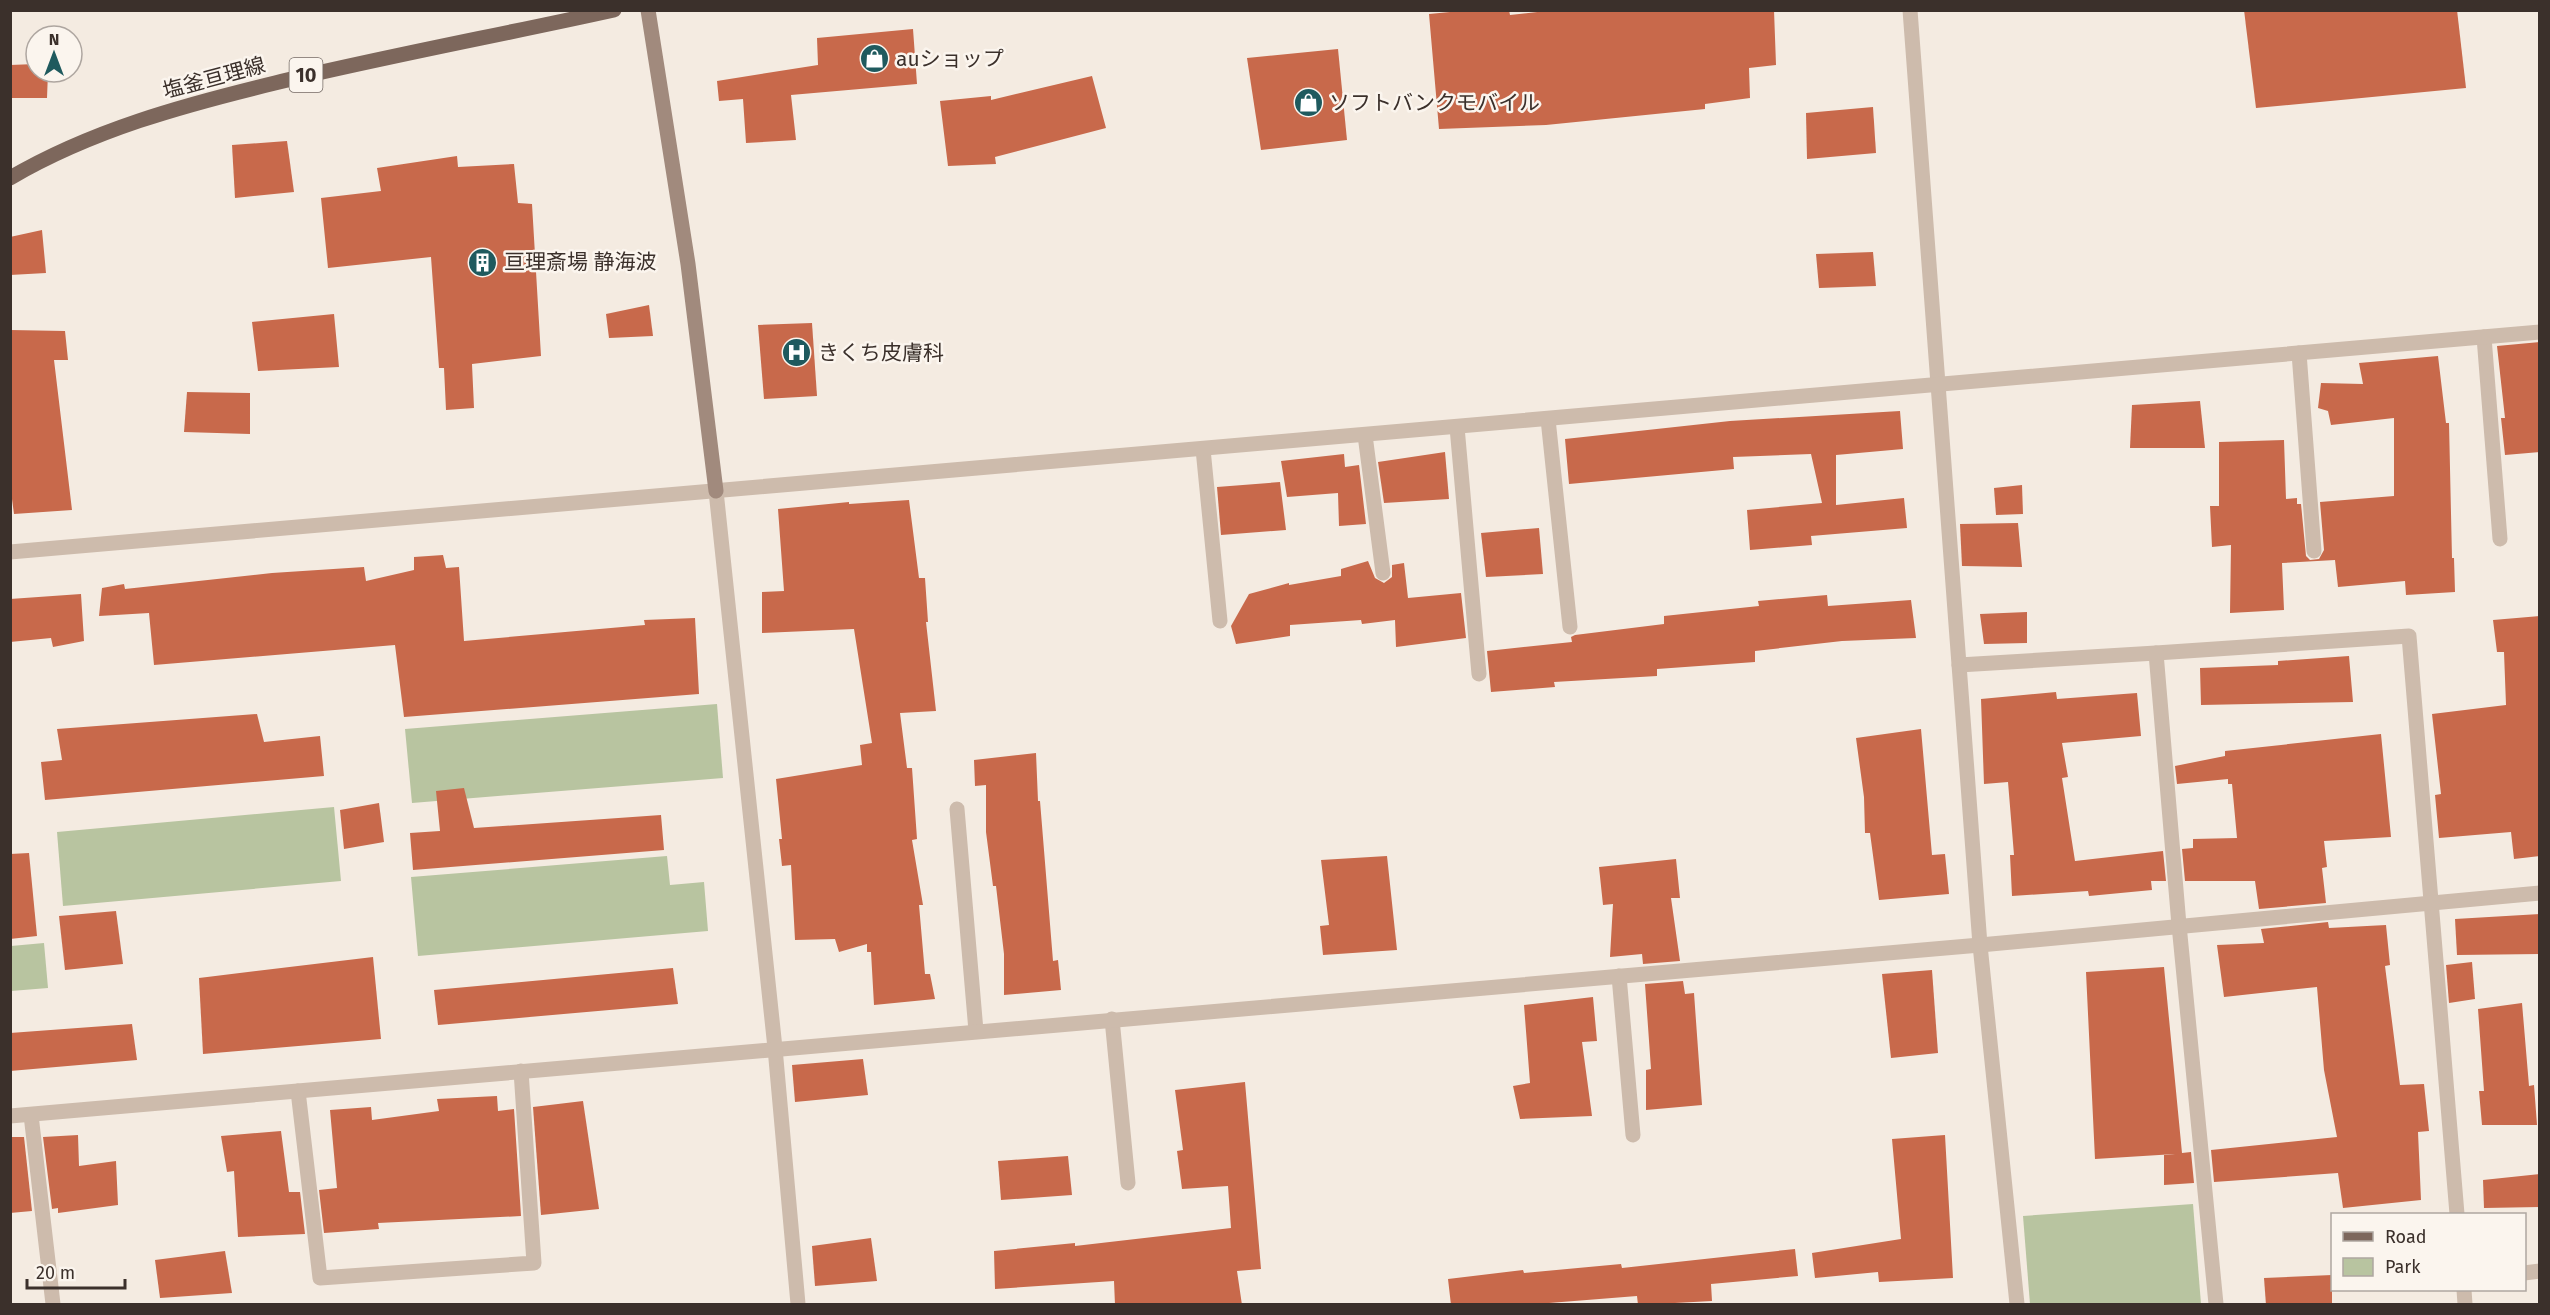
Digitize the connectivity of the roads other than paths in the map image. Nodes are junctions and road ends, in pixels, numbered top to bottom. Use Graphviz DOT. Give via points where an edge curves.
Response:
graph roads {
  1 [pos="614,10"];
  2 [pos="648,10"];
  3 [pos="1910,10"];
  4 [pos="10,178"];
  5 [pos="2540,332"];
  6 [pos="2484,337"];
  7 [pos="2299,353"];
  8 [pos="1938,385"];
  9 [pos="1548,419"];
  10 [pos="1457,427"];
  11 [pos="1365,435"];
  12 [pos="1203,449"];
  13 [pos="716,491"];
  14 [pos="2500,539"];
  15 [pos="2314,551"];
  16 [pos="10,552"];
  17 [pos="1383,573"];
  18 [pos="1220,621"];
  19 [pos="1570,627"];
  20 [pos="2156,653"];
  21 [pos="1959,665"];
  22 [pos="1479,674"];
  23 [pos="957,809"];
  24 [pos="2540,893"];
  25 [pos="2429,902"];
  26 [pos="2178,925"];
  27 [pos="1980,945"];
  28 [pos="1619,976"];
  29 [pos="1112,1019"];
  30 [pos="976,1031"];
  31 [pos="775,1048"];
  32 [pos="521,1071"];
  33 [pos="298,1091"];
  34 [pos="31,1115"];
  35 [pos="10,1116"];
  36 [pos="1633,1135"];
  37 [pos="1128,1183"];
  38 [pos="2457,1213"];
  39 [pos="53,1305"];
  40 [pos="798,1305"];
  41 [pos="2017,1305"];
  42 [pos="2216,1305"];
  1 -- 4 [label="main road, 塩釜亘理線 / 10" via="226,95 119,127 50,155"];
  2 -- 13 [label="street" via="688,264"];
  3 -- 8 [label="street"];
  5 -- 6 [label="street"];
  6 -- 7 [label="street"];
  6 -- 14 [label="street"];
  7 -- 8 [label="street"];
  7 -- 15 [label="street"];
  8 -- 9 [label="street"];
  8 -- 21 [label="street"];
  9 -- 10 [label="street"];
  9 -- 19 [label="street"];
  10 -- 11 [label="street"];
  10 -- 22 [label="street"];
  11 -- 12 [label="street"];
  11 -- 17 [label="street"];
  12 -- 13 [label="street"];
  12 -- 18 [label="street"];
  13 -- 16 [label="street"];
  13 -- 31 [label="street"];
  20 -- 21 [label="street"];
  20 -- 25 [label="street" via="2409,636"];
  20 -- 26 [label="street"];
  21 -- 27 [label="street"];
  23 -- 30 [label="street"];
  24 -- 25 [label="street"];
  25 -- 26 [label="street"];
  25 -- 38 [label="street"];
  26 -- 27 [label="street"];
  26 -- 42 [label="street"];
  27 -- 28 [label="street"];
  27 -- 41 [label="street"];
  28 -- 29 [label="street"];
  28 -- 36 [label="street"];
  29 -- 30 [label="street"];
  29 -- 37 [label="street"];
  30 -- 31 [label="street"];
  31 -- 32 [label="street"];
  31 -- 40 [label="street"];
  32 -- 33 [label="street"];
  32 -- 33 [label="street" via="534,1263 320,1278"];
  33 -- 34 [label="street"];
  34 -- 35 [label="street"];
  34 -- 39 [label="street"];
}
